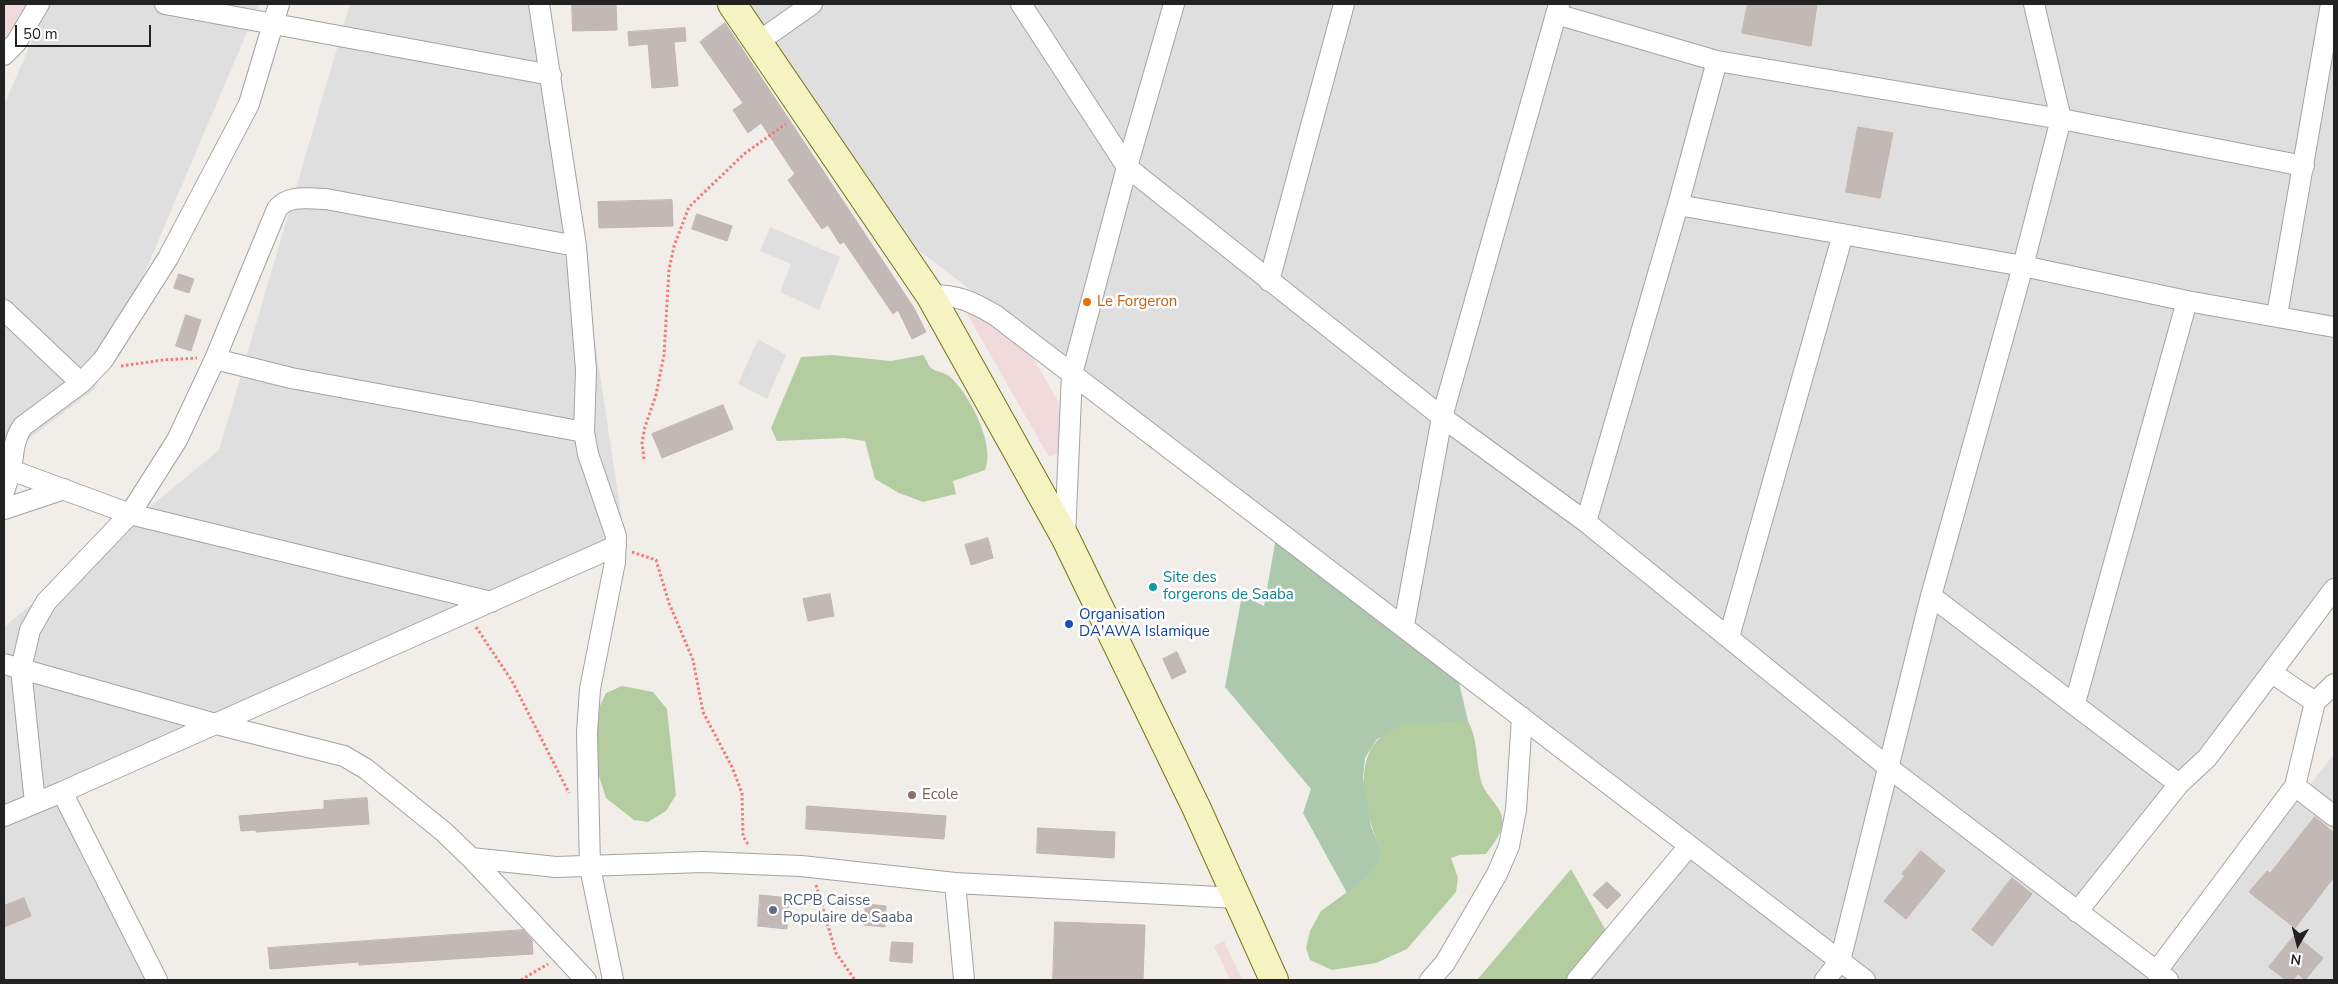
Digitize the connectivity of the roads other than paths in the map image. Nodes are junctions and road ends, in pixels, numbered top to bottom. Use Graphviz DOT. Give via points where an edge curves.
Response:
graph roads {
  1 [pos="40,4"];
  2 [pos="165,4"];
  3 [pos="279,4"];
  4 [pos="539,4"];
  5 [pos="732,4"];
  6 [pos="812,4"];
  7 [pos="1020,4"];
  8 [pos="1174,4"];
  9 [pos="1344,4"];
  10 [pos="2034,4"];
  11 [pos="2331,4"];
  12 [pos="1558,9"];
  13 [pos="274,24"];
  14 [pos="758,42"];
  15 [pos="4,55"];
  16 [pos="1717,61"];
  17 [pos="551,75"];
  18 [pos="2061,119"];
  19 [pos="2304,166"];
  20 [pos="1127,167"];
  21 [pos="1678,205"];
  22 [pos="1843,234"];
  23 [pos="576,246"];
  24 [pos="2023,266"];
  25 [pos="1269,281"];
  26 [pos="930,295"];
  27 [pos="2187,301"];
  28 [pos="4,310"];
  29 [pos="2277,315"];
  30 [pos="2334,327"];
  31 [pos="215,358"];
  32 [pos="1072,374"];
  33 [pos="86,378"];
  34 [pos="1442,417"];
  35 [pos="584,432"];
  36 [pos="11,470"];
  37 [pos="64,489"];
  38 [pos="4,492"];
  39 [pos="4,509"];
  40 [pos="130,514"];
  41 [pos="1586,522"];
  42 [pos="1065,537"];
  43 [pos="616,546"];
  44 [pos="2334,590"];
  45 [pos="1931,596"];
  46 [pos="491,602"];
  47 [pos="1404,625"];
  48 [pos="1729,637"];
  49 [pos="8,666"];
  50 [pos="2272,673"];
  51 [pos="2334,684"];
  52 [pos="2315,702"];
  53 [pos="2075,703"];
  54 [pos="1522,718"];
  55 [pos="216,724"];
  56 [pos="1888,768"];
  57 [pos="2179,784"];
  58 [pos="2295,786"];
  59 [pos="62,792"];
  60 [pos="35,803"];
  61 [pos="4,816"];
  62 [pos="2334,816"];
  63 [pos="1689,846"];
  64 [pos="471,858"];
  65 [pos="590,867"];
  66 [pos="955,883"];
  67 [pos="1237,898"];
  68 [pos="2077,912"];
  69 [pos="1840,961"];
  70 [pos="2162,976"];
  71 [pos="157,980"];
  72 [pos="586,980"];
  73 [pos="613,980"];
  74 [pos="964,980"];
  75 [pos="1274,980"];
  76 [pos="1430,980"];
  77 [pos="1577,980"];
  78 [pos="1825,980"];
  79 [pos="1865,980"];
  1 -- 15 [label="street" via="16,43"];
  2 -- 13 [label="street"];
  3 -- 13 [label="street"];
  4 -- 17 [label="street"];
  5 -- 14 [label="street"];
  6 -- 14 [label="street"];
  7 -- 20 [label="street"];
  8 -- 20 [label="street"];
  9 -- 25 [label="street"];
  10 -- 18 [label="street"];
  11 -- 19 [label="street"];
  12 -- 16 [label="street"];
  12 -- 34 [label="street"];
  13 -- 17 [label="street"];
  13 -- 33 [label="street" via="249,104 182,234 103,360"];
  14 -- 26 [label="street"];
  16 -- 18 [label="street"];
  16 -- 21 [label="street"];
  17 -- 23 [label="street"];
  18 -- 19 [label="street"];
  18 -- 24 [label="street"];
  19 -- 29 [label="street"];
  20 -- 25 [label="street"];
  20 -- 32 [label="street"];
  21 -- 22 [label="street"];
  21 -- 41 [label="street"];
  22 -- 24 [label="street"];
  22 -- 48 [label="street"];
  23 -- 31 [label="street" via="326,199 284,201 277,209"];
  23 -- 35 [label="street" via="586,370"];
  24 -- 27 [label="street"];
  24 -- 45 [label="street"];
  25 -- 34 [label="street"];
  26 -- 32 [label="street" via="967,299 996,315"];
  26 -- 42 [label="street"];
  27 -- 29 [label="street"];
  27 -- 53 [label="street"];
  28 -- 33 [label="street"];
  29 -- 30 [label="street"];
  31 -- 35 [label="street" via="291,378"];
  31 -- 40 [label="street" via="177,440"];
  32 -- 42 [label="street"];
  32 -- 47 [label="street"];
  33 -- 36 [label="street" via="23,426 14,443"];
  34 -- 41 [label="street"];
  34 -- 47 [label="street"];
  35 -- 43 [label="street" via="588,454 614,527"];
  36 -- 37 [label="street"];
  36 -- 38 [label="street"];
  37 -- 39 [label="street"];
  37 -- 40 [label="street"];
  40 -- 46 [label="street"];
  40 -- 49 [label="street" via="36,617 26,640"];
  41 -- 48 [label="street"];
  42 -- 67 [label="street"];
  43 -- 46 [label="street"];
  43 -- 65 [label="street" via="587,711"];
  44 -- 50 [label="street"];
  45 -- 53 [label="street"];
  45 -- 56 [label="street"];
  46 -- 55 [label="street"];
  47 -- 54 [label="street"];
  48 -- 56 [label="street"];
  49 -- 55 [label="street"];
  49 -- 60 [label="street"];
  50 -- 52 [label="street"];
  50 -- 57 [label="street" via="2207,758"];
  51 -- 52 [label="street"];
  52 -- 58 [label="street"];
  53 -- 57 [label="street"];
  54 -- 63 [label="street"];
  54 -- 76 [label="street" via="1516,810 1509,846 1498,874 1445,963"];
  55 -- 59 [label="street"];
  55 -- 64 [label="street" via="344,756 373,774"];
  56 -- 68 [label="street"];
  56 -- 69 [label="street"];
  57 -- 68 [label="street"];
  58 -- 62 [label="street"];
  58 -- 70 [label="street"];
  59 -- 60 [label="street"];
  59 -- 71 [label="street"];
  60 -- 61 [label="street"];
  63 -- 69 [label="street"];
  63 -- 77 [label="street"];
  64 -- 65 [label="street" via="556,867"];
  64 -- 72 [label="street"];
  65 -- 66 [label="street" via="703,862 801,866"];
  65 -- 73 [label="street"];
  66 -- 67 [label="street"];
  66 -- 74 [label="street"];
  67 -- 75 [label="street"];
  68 -- 70 [label="street"];
  69 -- 78 [label="street"];
  69 -- 79 [label="street"];
}
